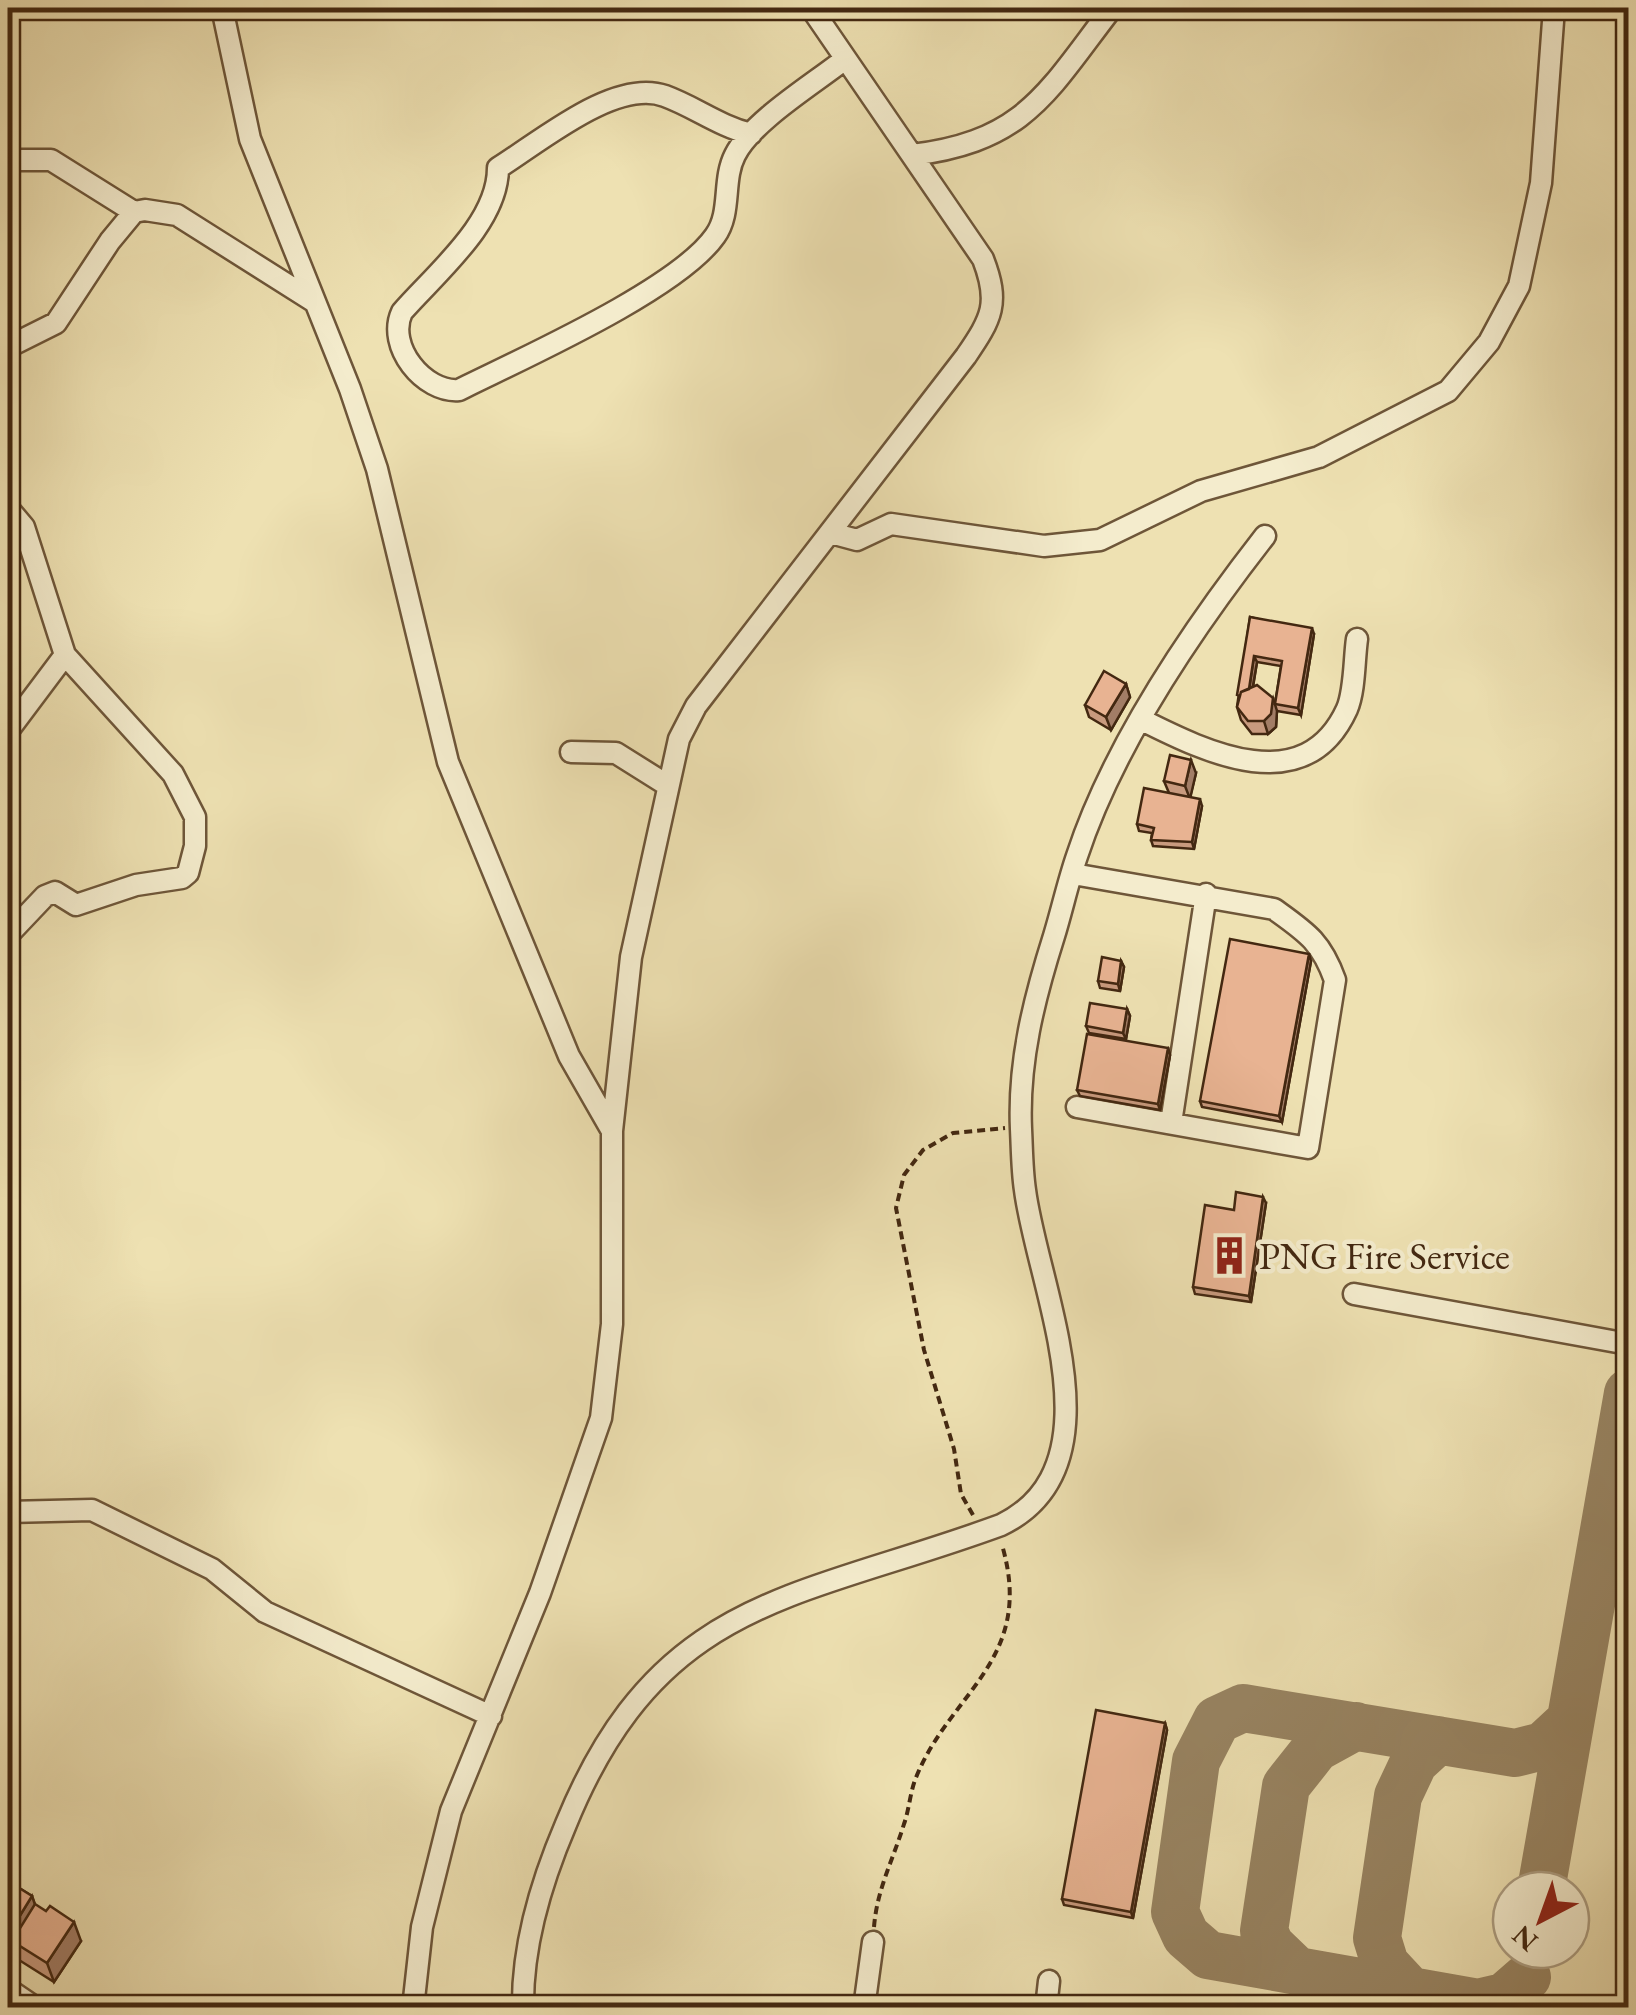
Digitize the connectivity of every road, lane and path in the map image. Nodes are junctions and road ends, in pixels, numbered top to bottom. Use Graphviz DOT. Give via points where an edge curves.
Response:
graph roads {
  1 [pos="222,8"];
  2 [pos="811,8"];
  3 [pos="1112,8"];
  4 [pos="1554,8"];
  5 [pos="845,59"];
  6 [pos="751,134"];
  7 [pos="912,156"];
  8 [pos="8,160"];
  9 [pos="134,212"];
  10 [pos="312,300"];
  11 [pos="8,347"];
  12 [pos="8,508"];
  13 [pos="831,533"];
  14 [pos="1265,536"];
  15 [pos="1358,639"];
  16 [pos="65,655"];
  17 [pos="1142,720"];
  18 [pos="8,731"];
  19 [pos="571,752"];
  20 [pos="667,784"];
  21 [pos="1073,874"];
  22 [pos="1206,894"];
  23 [pos="8,935"];
  24 [pos="1077,1107"];
  25 [pos="1171,1123"];
  26 [pos="1021,1128"];
  27 [pos="612,1132"];
  28 [pos="1354,1294"];
  29 [pos="1628,1344"];
  30 [pos="8,1512"];
  31 [pos="990,1530"];
  32 [pos="491,1716"];
  33 [pos="874,1942"];
  34 [pos="1049,1980"];
  35 [pos="8,1989"];
  36 [pos="36,2008"];
  37 [pos="412,2008"];
  38 [pos="524,2008"];
  39 [pos="864,2008"];
  40 [pos="1046,2008"];
  1 -- 10 [label="street" via="250,140"];
  2 -- 5 [label="street"];
  3 -- 7 [label="street" via="1024,118 974,143"];
  4 -- 13 [label="street" via="1542,183 1519,286 1489,342 1448,392 1319,457 1201,491 1100,540 1044,546 892,524 857,540"];
  5 -- 6 [label="street"];
  5 -- 7 [label="street"];
  6 -- 6 [label="street" via="735,155 718,233 683,265 602,317 459,390 426,382 402,349 402,312 484,214 498,187 498,168 609,98 664,96"];
  7 -- 13 [label="street" via="983,259 995,289 992,303 966,356"];
  8 -- 9 [label="street" via="51,160"];
  9 -- 10 [label="street" via="177,215"];
  9 -- 11 [label="street" via="56,324"];
  10 -- 27 [label="street" via="377,469 428,695 460,796 569,1056"];
  12 -- 16 [label="street" via="24,527"];
  13 -- 20 [label="street" via="696,706"];
  14 -- 17 [label="street" via="1217,598"];
  15 -- 17 [label="street" via="1348,707 1326,738 1283,763 1227,755"];
  16 -- 18 [label="street"];
  16 -- 23 [label="street" via="173,774 195,817 195,846 182,878 76,905 54,892"];
  17 -- 21 [label="street"];
  19 -- 20 [label="street" via="616,753"];
  20 -- 27 [label="street" via="631,958"];
  21 -- 22 [label="street"];
  21 -- 26 [label="street" via="1025,1044"];
  22 -- 25 [label="street"];
  22 -- 25 [label="street" via="1253,902 1302,925 1335,980 1308,1148"];
  24 -- 25 [label="street"];
  26 -- 31 [label="street" via="1025,1191 1067,1388 1061,1441 1044,1490 1018,1517"];
  26 -- 31 [label="path" via="952,1133 923,1150 904,1176 896,1208 961,1494"];
  27 -- 32 [label="street" via="612,1324 602,1418"];
  28 -- 29 [label="street"];
  30 -- 32 [label="street" via="92,1510 212,1569 265,1612"];
  31 -- 33 [label="path" via="1009,1572 1007,1614 992,1665 916,1778 877,1895"];
  31 -- 38 [label="street" via="744,1614 694,1643 636,1697 579,1792 560,1839 534,1925"];
  32 -- 37 [label="street" via="442,1838"];
  33 -- 39 [label="street"];
  34 -- 40 [label="street"];
  35 -- 36 [label="street"];
}
